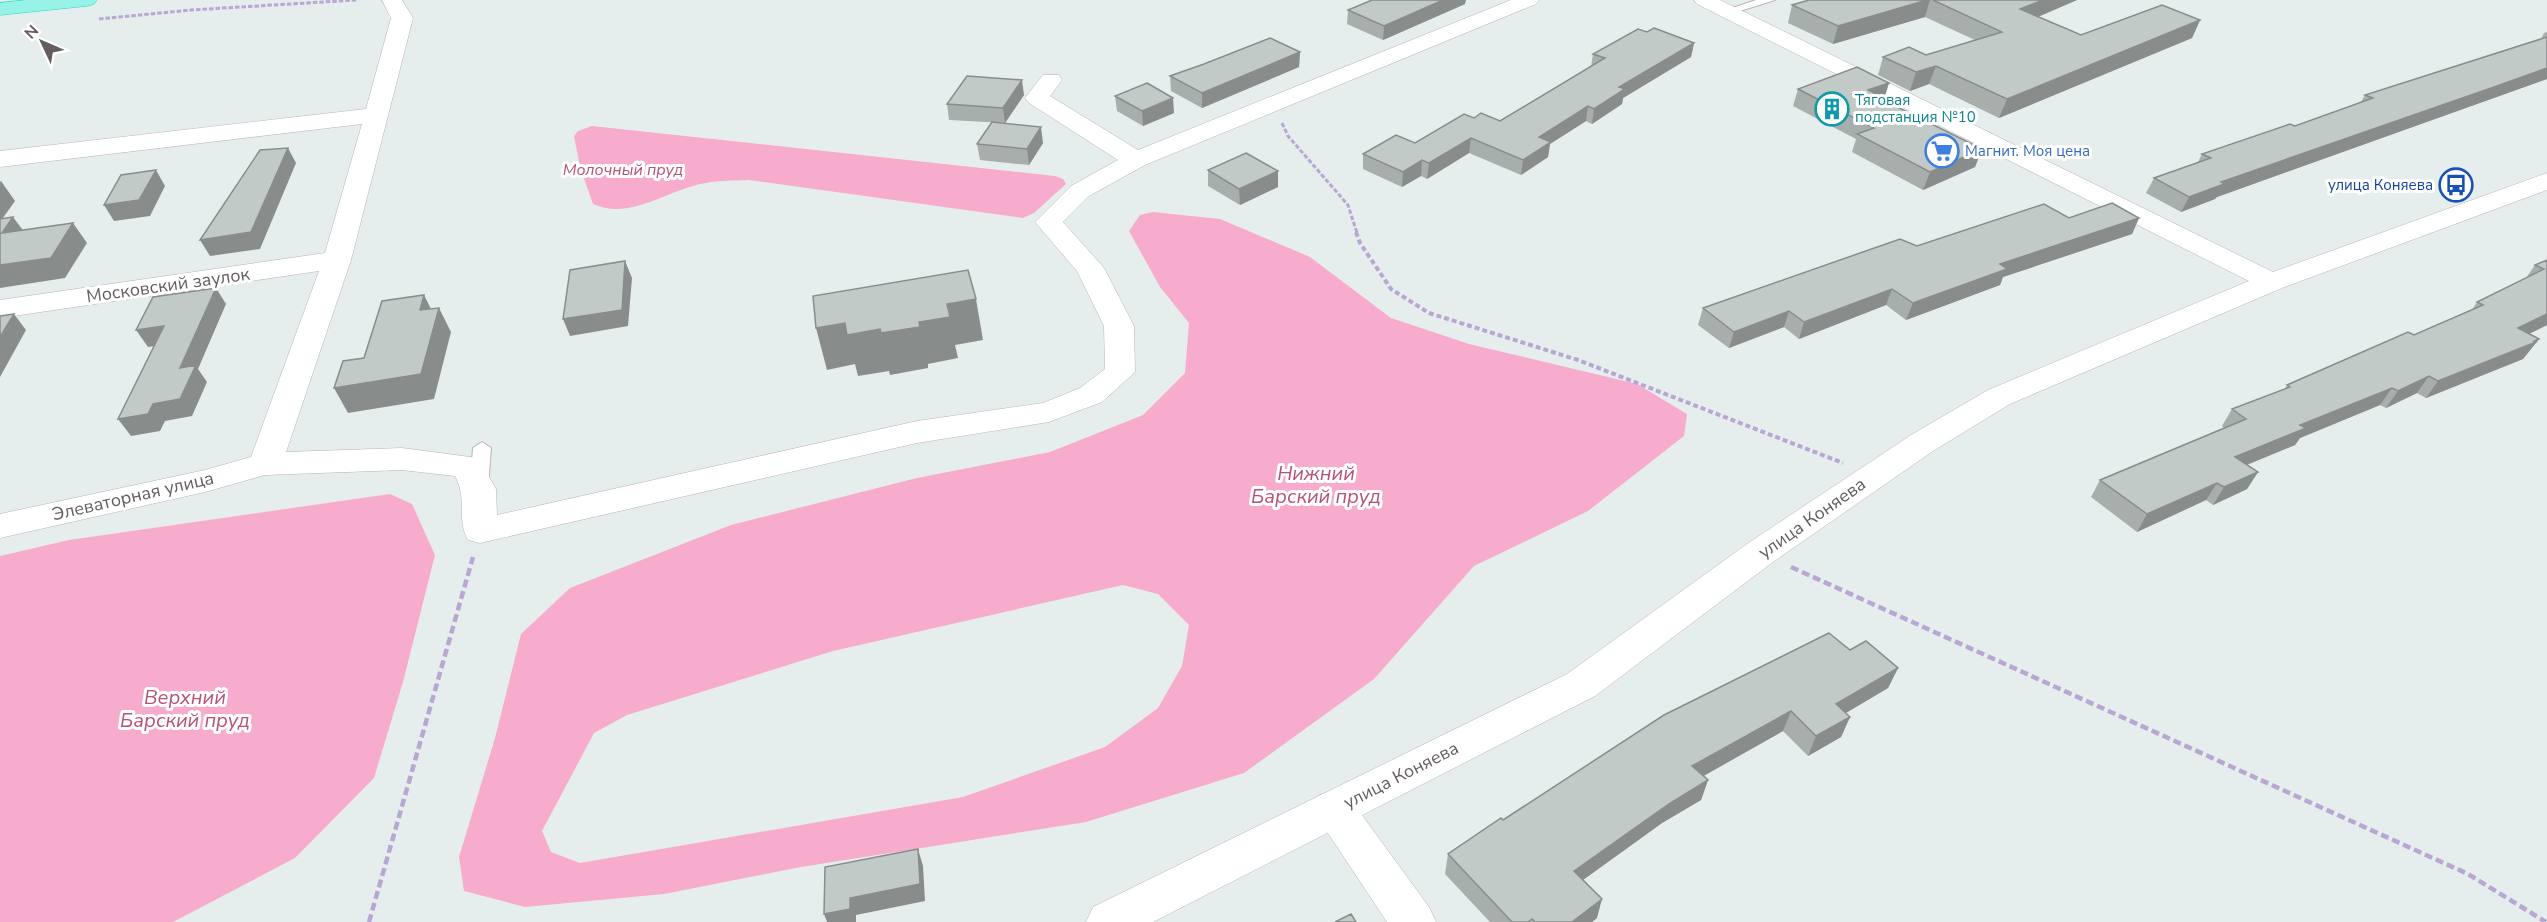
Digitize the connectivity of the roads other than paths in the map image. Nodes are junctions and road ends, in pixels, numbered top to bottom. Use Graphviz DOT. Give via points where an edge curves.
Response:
graph roads {
  1 [pos="392,0"];
  2 [pos="1529,0"];
  3 [pos="1704,0"];
  4 [pos="1769,0"];
  5 [pos="0,9"];
  6 [pos="88,10"];
  7 [pos="1727,12"];
  8 [pos="1051,80"];
  9 [pos="375,115"];
  10 [pos="0,159"];
  11 [pos="1136,160"];
  12 [pos="2547,181"];
  13 [pos="1080,191"];
  14 [pos="1033,223"];
  15 [pos="337,260"];
  16 [pos="2272,282"];
  17 [pos="0,309"];
  18 [pos="482,448"];
  19 [pos="265,464"];
  20 [pos="479,489"];
  21 [pos="0,526"];
  22 [pos="1333,809"];
  23 [pos="1109,922"];
  24 [pos="1413,922"];
  1 -- 9 [label="street" via="402,18"];
  2 -- 11 [label="street"];
  3 -- 7 [label="street"];
  4 -- 7 [label="lane"];
  5 -- 6 [label="highway"];
  7 -- 16 [label="street"];
  8 -- 11 [label="street" via="1037,98"];
  9 -- 10 [label="street"];
  9 -- 15 [label="street"];
  11 -- 13 [label="street"];
  12 -- 16 [label="street, улица Коняева"];
  13 -- 14 [label="lane"];
  13 -- 20 [label="street" via="1048,222 1090,268 1119,326 1120,372 1091,395 1048,412 905,435 480,531"];
  15 -- 17 [label="street, Московский заулок"];
  15 -- 19 [label="street"];
  16 -- 22 [label="street, улица Коняева" via="1999,398 1922,442 1760,553 1581,685"];
  18 -- 20 [label="lane"];
  19 -- 20 [label="street, Элеваторная улица" via="402,459 466,466"];
  19 -- 21 [label="street, Элеваторная улица"];
  22 -- 23 [label="street, улица Коняева"];
  22 -- 24 [label="street"];
}
